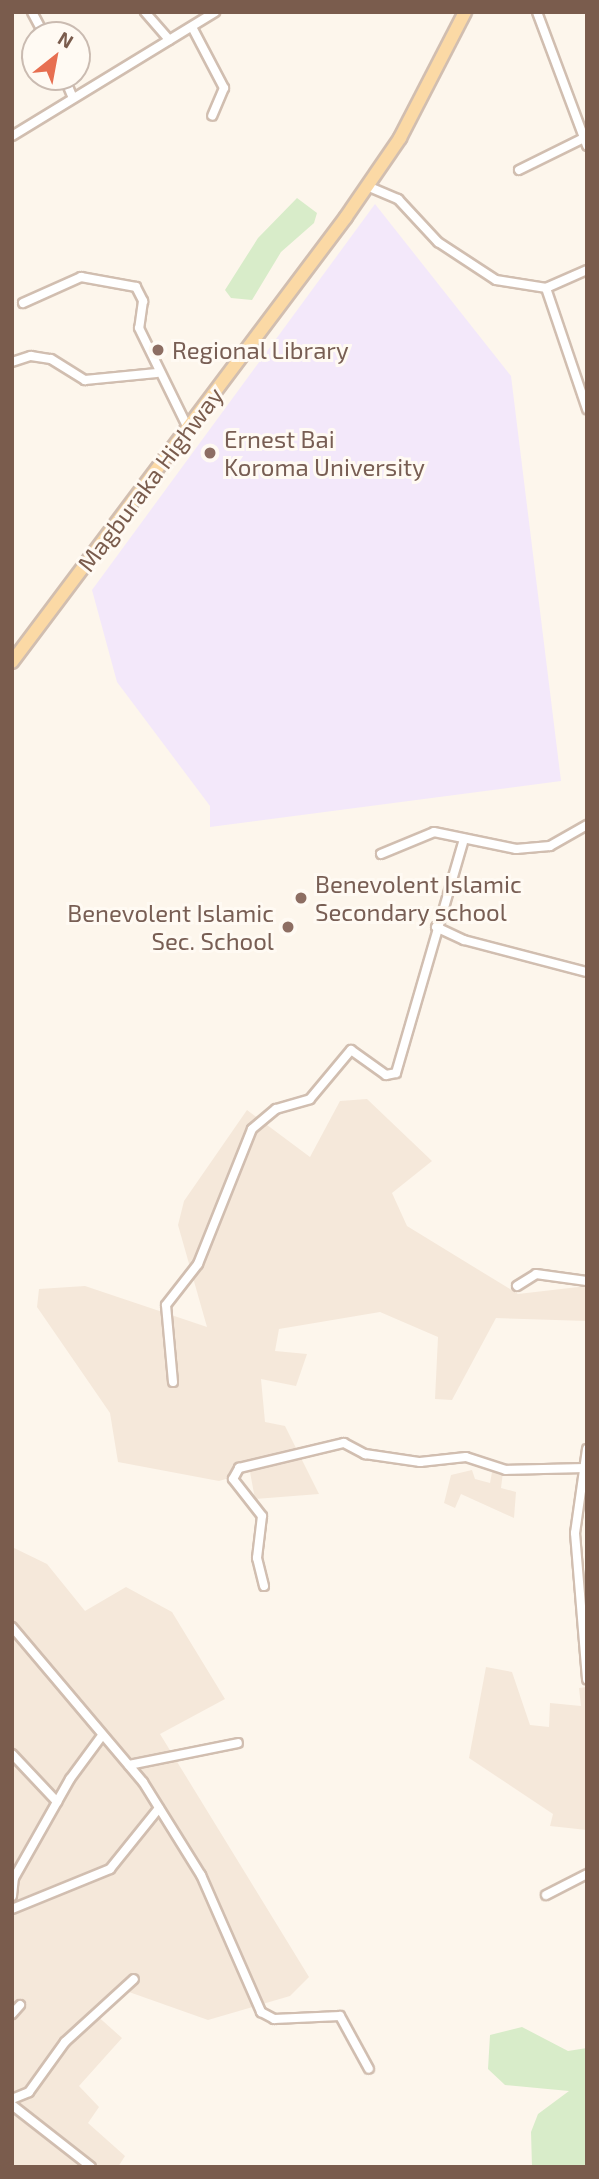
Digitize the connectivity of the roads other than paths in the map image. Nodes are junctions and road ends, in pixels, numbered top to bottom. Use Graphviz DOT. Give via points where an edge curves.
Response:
graph roads {
  1 [pos="145,12"];
  2 [pos="215,12"];
  3 [pos="465,12"];
  4 [pos="537,12"];
  5 [pos="192,27"];
  6 [pos="169,40"];
  7 [pos="70,91"];
  8 [pos="73,98"];
  9 [pos="212,116"];
  10 [pos="12,136"];
  11 [pos="585,142"];
  12 [pos="519,170"];
  13 [pos="367,186"];
  14 [pos="587,270"];
  15 [pos="546,288"];
  16 [pos="23,303"];
  17 [pos="12,362"];
  18 [pos="157,373"];
  19 [pos="587,409"];
  20 [pos="188,430"];
  21 [pos="13,660"];
  22 [pos="587,825"];
  23 [pos="464,839"];
  24 [pos="381,854"];
  25 [pos="436,927"];
  26 [pos="587,972"];
  27 [pos="587,1282"];
  28 [pos="517,1286"];
  29 [pos="173,1382"];
  30 [pos="587,1449"];
  31 [pos="581,1468"];
  32 [pos="264,1586"];
  33 [pos="12,1627"];
  34 [pos="587,1681"];
  35 [pos="101,1737"];
  36 [pos="238,1743"];
  37 [pos="12,1754"];
  38 [pos="129,1765"];
  39 [pos="57,1802"];
  40 [pos="159,1808"];
  41 [pos="587,1874"];
  42 [pos="13,1878"];
  43 [pos="546,1895"];
  44 [pos="12,1896"];
  45 [pos="12,1909"];
  46 [pos="134,1979"];
  47 [pos="20,2005"];
  48 [pos="12,2014"];
  49 [pos="369,2069"];
  50 [pos="12,2099"];
  51 [pos="12,2105"];
  52 [pos="91,2167"];
  1 -- 6 [label="street"];
  2 -- 5 [label="street"];
  3 -- 13 [label="main road, Magburaka Highway" via="422,99"];
  4 -- 11 [label="street"];
  5 -- 6 [label="street"];
  5 -- 9 [label="street" via="224,88"];
  6 -- 8 [label="street"];
  7 -- 8 [label="street"];
  8 -- 10 [label="street"];
  11 -- 12 [label="street"];
  13 -- 15 [label="street" via="398,199 438,242 485,274 511,286"];
  13 -- 20 [label="main road, Magburaka Highway"];
  14 -- 15 [label="street"];
  15 -- 19 [label="street"];
  16 -- 18 [label="street" via="81,277 136,287 143,301 139,328"];
  17 -- 18 [label="street" via="31,356 51,359 85,380"];
  18 -- 20 [label="street"];
  20 -- 21 [label="main road, Magburaka Highway"];
  22 -- 23 [label="street" via="550,846 516,849"];
  23 -- 24 [label="street" via="420,834"];
  23 -- 25 [label="street"];
  25 -- 26 [label="street" via="464,940"];
  25 -- 29 [label="street" via="396,1073 386,1075 351,1050 310,1099 276,1109 252,1129 198,1264 166,1305"];
  27 -- 28 [label="street" via="536,1274"];
  30 -- 31 [label="street"];
  31 -- 32 [label="street" via="506,1471 466,1457 420,1462 365,1454 344,1443 239,1468 233,1479 262,1516 257,1558"];
  31 -- 34 [label="street" via="575,1533"];
  33 -- 35 [label="street"];
  35 -- 38 [label="street"];
  35 -- 39 [label="street"];
  36 -- 38 [label="street"];
  37 -- 39 [label="street"];
  38 -- 40 [label="street"];
  39 -- 42 [label="street"];
  40 -- 45 [label="street" via="110,1869"];
  40 -- 49 [label="street" via="201,1875 261,2012 274,2019 340,2016"];
  41 -- 43 [label="street"];
  42 -- 44 [label="street"];
  46 -- 50 [label="street" via="65,2042 29,2092"];
  47 -- 48 [label="street"];
  51 -- 52 [label="street"];
}
